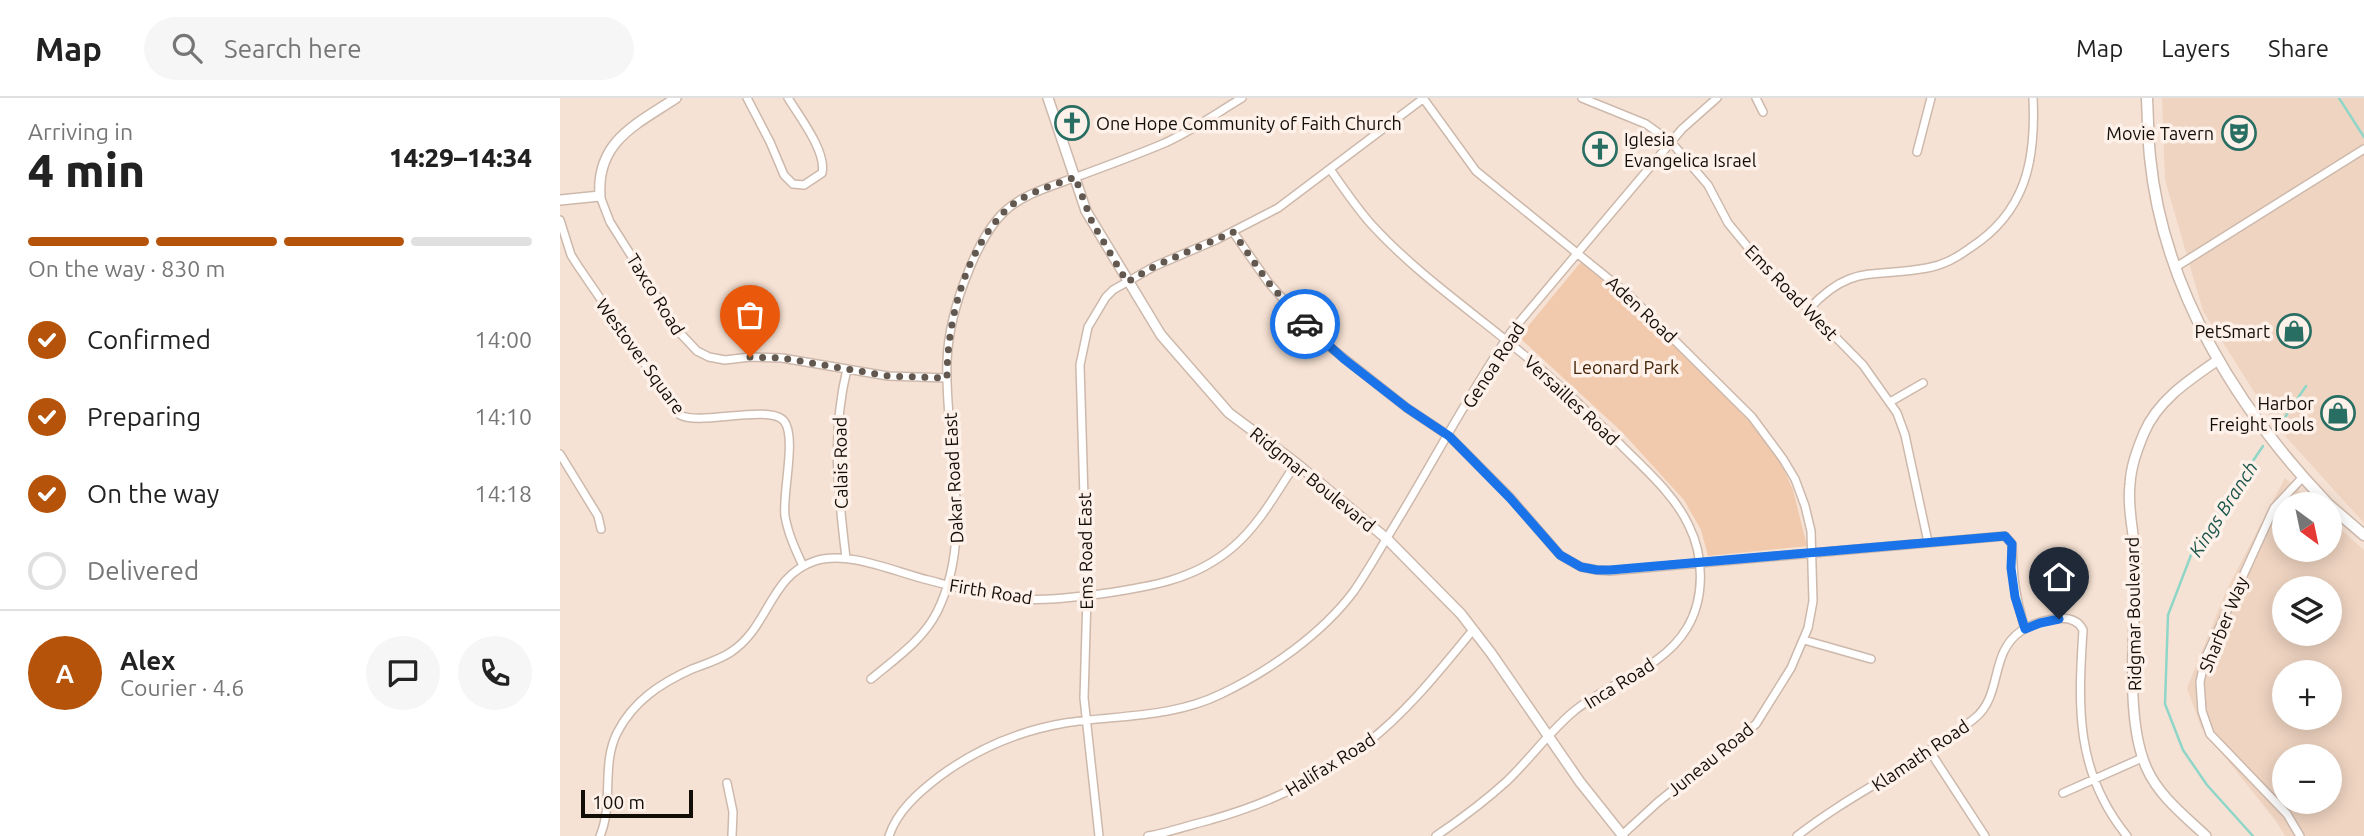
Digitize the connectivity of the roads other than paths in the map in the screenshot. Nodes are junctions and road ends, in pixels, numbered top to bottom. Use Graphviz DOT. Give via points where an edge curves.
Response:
graph roads {
  1 [pos="676,98"];
  2 [pos="747,98"];
  3 [pos="788,98"];
  4 [pos="1048,98"];
  5 [pos="1242,98"];
  6 [pos="1423,98"];
  7 [pos="1582,98"];
  8 [pos="1717,98"];
  9 [pos="1756,98"];
  10 [pos="1931,98"];
  11 [pos="2033,98"];
  12 [pos="2147,98"];
  13 [pos="1597,101"];
  14 [pos="1763,112"];
  15 [pos="1671,142"];
  16 [pos="2364,149"];
  17 [pos="1917,152"];
  18 [pos="1330,169"];
  19 [pos="1075,177"];
  20 [pos="600,196"];
  21 [pos="560,200"];
  22 [pos="560,220"];
  23 [pos="1233,232"];
  24 [pos="1578,253"];
  25 [pos="2176,267"];
  26 [pos="1127,282"];
  27 [pos="1809,309"];
  28 [pos="1506,340"];
  29 [pos="2218,360"];
  30 [pos="847,369"];
  31 [pos="947,378"];
  32 [pos="1923,383"];
  33 [pos="1890,402"];
  34 [pos="1449,436"];
  35 [pos="560,454"];
  36 [pos="1296,463"];
  37 [pos="563,464"];
  38 [pos="2303,477"];
  39 [pos="2317,492"];
  40 [pos="2342,516"];
  41 [pos="601,528"];
  42 [pos="2364,535"];
  43 [pos="1387,539"];
  44 [pos="1928,542"];
  45 [pos="1812,553"];
  46 [pos="846,558"];
  47 [pos="1700,563"];
  48 [pos="803,566"];
  49 [pos="949,585"];
  50 [pos="1087,596"];
  51 [pos="2025,629"];
  52 [pos="1474,630"];
  53 [pos="1804,640"];
  54 [pos="1871,659"];
  55 [pos="871,679"];
  56 [pos="1087,721"];
  57 [pos="1549,737"];
  58 [pos="1929,750"];
  59 [pos="2142,758"];
  60 [pos="2094,779"];
  61 [pos="727,783"];
  62 [pos="2063,793"];
  63 [pos="600,836"];
  64 [pos="732,836"];
  65 [pos="889,836"];
  66 [pos="1099,836"];
  67 [pos="1148,836"];
  68 [pos="1436,836"];
  69 [pos="1622,836"];
  70 [pos="1797,836"];
  71 [pos="1985,836"];
  72 [pos="2127,836"];
  73 [pos="2206,836"];
  74 [pos="2300,836"];
  1 -- 20 [label="street" via="617,139 599,178"];
  2 -- 3 [label="street" via="783,176 804,185 822,173 824,163"];
  4 -- 19 [label="street, Ridgmar Boulevard"];
  5 -- 19 [label="street, Dakar Road East" via="1171,140"];
  6 -- 18 [label="street"];
  6 -- 24 [label="street, Aden Road" via="1476,171"];
  7 -- 13 [label="street, Ems Road West"];
  8 -- 15 [label="street, Genoa Road"];
  9 -- 14 [label="street"];
  10 -- 17 [label="street"];
  11 -- 27 [label="street" via="2030,166 2017,199 1995,230 1951,261 1936,266 1848,278 1824,292"];
  12 -- 25 [label="main road" via="2154,187"];
  13 -- 15 [label="street, Ems Road West" via="1646,124"];
  15 -- 24 [label="street, Genoa Road"];
  15 -- 27 [label="street, Ems Road West" via="1708,185 1743,242"];
  16 -- 25 [label="street"];
  18 -- 23 [label="street" via="1279,208"];
  18 -- 28 [label="street, Versailles Road" via="1371,224"];
  19 -- 26 [label="street, Ridgmar Boulevard" via="1092,222"];
  19 -- 31 [label="street, Dakar Road East" via="1014,204 982,243 960,291"];
  20 -- 21 [label="street"];
  20 -- 30 [label="street, Taxco Road" via="610,222 680,333 697,351 709,357 782,358"];
  22 -- 48 [label="street, Westover Square" via="571,255 680,415 686,419 777,416 785,422 789,460 785,519"];
  23 -- 26 [label="street"];
  23 -- 34 [label="street" via="1268,282 1316,336"];
  24 -- 28 [label="street, Genoa Road"];
  24 -- 45 [label="street, Aden Road" via="1631,297 1752,417 1795,479 1808,519"];
  25 -- 29 [label="main road"];
  26 -- 36 [label="street, Ridgmar Boulevard" via="1161,335 1212,396"];
  26 -- 50 [label="street, Ems Road East" via="1106,297 1094,315 1080,365"];
  27 -- 33 [label="street, Ems Road West" via="1863,365"];
  28 -- 34 [label="street, Genoa Road"];
  28 -- 47 [label="street, Versailles Road" via="1598,422 1680,508"];
  29 -- 38 [label="main road" via="2268,435"];
  29 -- 59 [label="street, Ridgmar Boulevard" via="2161,405 2132,466 2134,725"];
  30 -- 31 [label="street, Taxco Road"];
  30 -- 46 [label="street, Calais Road" via="837,423"];
  31 -- 49 [label="street, Dakar Road East" via="957,549"];
  32 -- 33 [label="street"];
  33 -- 44 [label="street, Ems Road West" via="1905,435"];
  34 -- 43 [label="street, Genoa Road"];
  34 -- 47 [label="street" via="1567,560 1597,570"];
  35 -- 37 [label="street"];
  36 -- 43 [label="street, Ridgmar Boulevard"];
  36 -- 50 [label="street, Firth Road" via="1248,533 1208,565 1170,582"];
  37 -- 41 [label="street" via="598,516"];
  38 -- 39 [label="main road"];
  38 -- 74 [label="street, Sharber Way" via="2274,508 2204,659 2200,682 2202,711 2210,734 2287,814"];
  40 -- 42 [label="main road"];
  43 -- 52 [label="street, Ridgmar Boulevard"];
  43 -- 56 [label="street, Genoa Road" via="1337,610 1282,659 1254,676 1187,706"];
  44 -- 45 [label="street"];
  44 -- 51 [label="street" via="2008,538 2015,597"];
  45 -- 47 [label="street"];
  45 -- 53 [label="street, Juneau Road" via="1813,601"];
  46 -- 48 [label="street"];
  46 -- 49 [label="street, Firth Road"];
  47 -- 57 [label="street, Inca Road" via="1695,610 1680,637 1653,663 1592,696"];
  48 -- 63 [label="street" via="786,578 745,641 644,696 630,712 611,747 607,808"];
  49 -- 50 [label="street, Firth Road" via="1020,599"];
  49 -- 55 [label="street, Dakar Road East" via="936,614 916,641"];
  50 -- 56 [label="street, Ems Road East"];
  51 -- 58 [label="street, Klamath Road" via="1999,660 1987,705"];
  51 -- 60 [label="street" via="2059,619 2081,625 2081,733"];
  52 -- 57 [label="street, Ridgmar Boulevard"];
  52 -- 67 [label="street, Halifax Road" via="1390,723 1325,772 1252,808"];
  53 -- 54 [label="street"];
  53 -- 69 [label="street, Juneau Road" via="1756,724"];
  56 -- 65 [label="street, Genoa Road" via="1002,739 954,766 916,796"];
  56 -- 66 [label="street, Ems Road East"];
  57 -- 68 [label="street, Inca Road" via="1507,781"];
  57 -- 69 [label="street, Ridgmar Boulevard"];
  58 -- 70 [label="street, Klamath Road"];
  58 -- 71 [label="street"];
  59 -- 60 [label="street"];
  59 -- 73 [label="street, Ridgmar Boulevard" via="2152,780"];
  60 -- 62 [label="street"];
  60 -- 72 [label="street"];
  61 -- 64 [label="street"];
}
